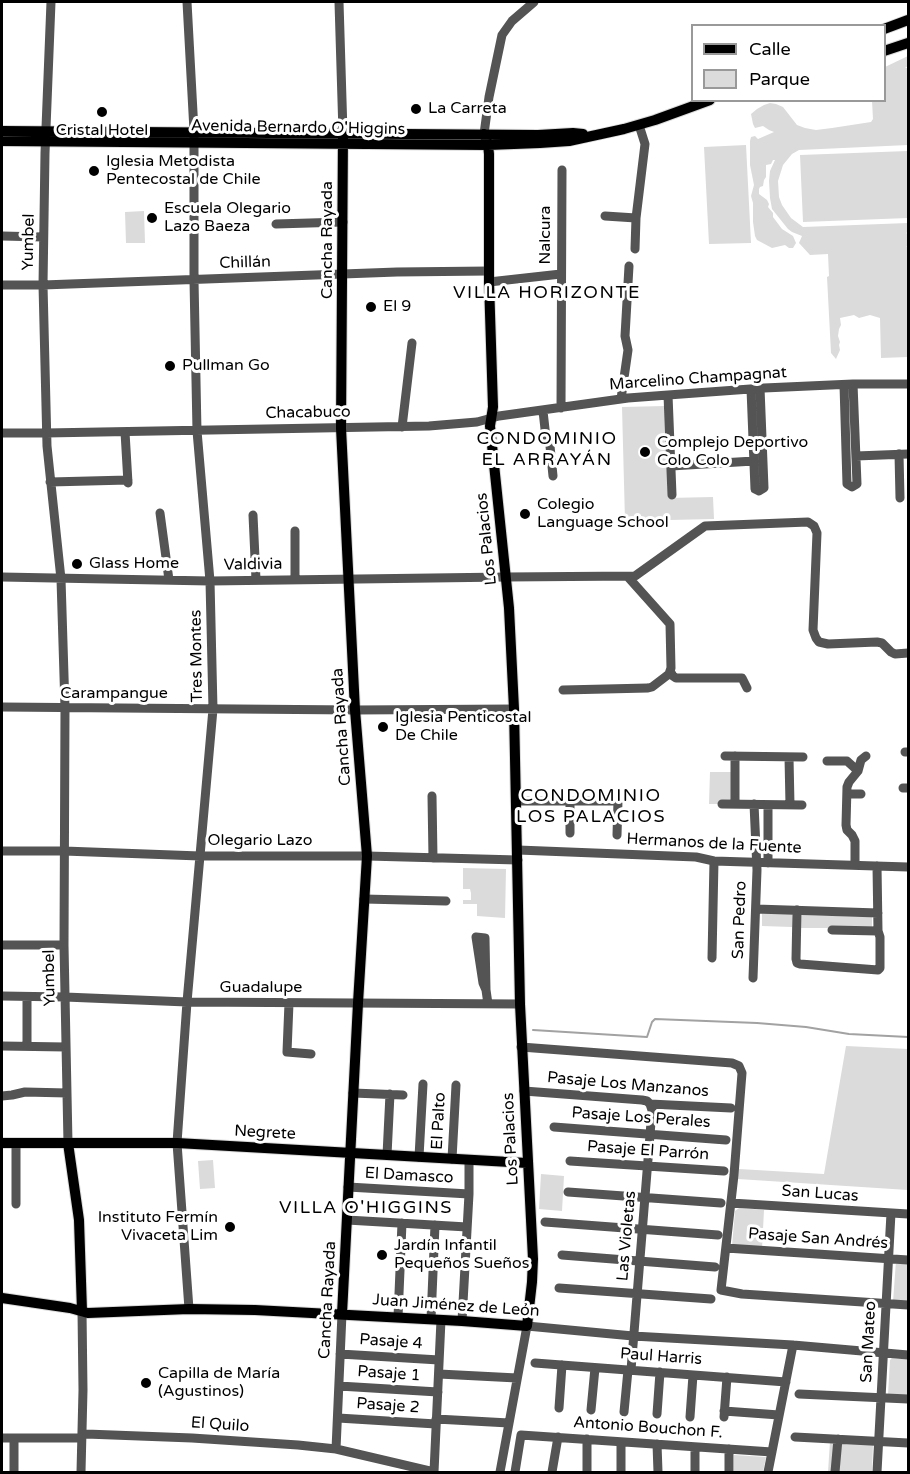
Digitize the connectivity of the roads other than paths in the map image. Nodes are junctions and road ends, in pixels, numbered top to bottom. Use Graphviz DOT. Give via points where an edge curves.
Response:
graph roads {
  1 [pos="51,2"];
  2 [pos="187,2"];
  3 [pos="339,2"];
  4 [pos="534,2"];
  5 [pos="909,20"];
  6 [pos="886,29"];
  7 [pos="909,43"];
  8 [pos="886,51"];
  9 [pos="704,102"];
  10 [pos="639,125"];
  11 [pos="2,130"];
  12 [pos="46,136"];
  13 [pos="194,137"];
  14 [pos="343,138"];
  15 [pos="486,140"];
  16 [pos="2,141"];
  17 [pos="562,170"];
  18 [pos="605,216"];
  19 [pos="636,218"];
  20 [pos="343,222"];
  21 [pos="276,224"];
  22 [pos="2,236"];
  23 [pos="43,237"];
  24 [pos="635,249"];
  25 [pos="629,266"];
  26 [pos="343,274"];
  27 [pos="561,274"];
  28 [pos="489,276"];
  29 [pos="194,280"];
  30 [pos="2,285"];
  31 [pos="43,285"];
  32 [pos="412,343"];
  33 [pos="909,384"];
  34 [pos="848,385"];
  35 [pos="756,389"];
  36 [pos="668,394"];
  37 [pos="621,399"];
  38 [pos="561,408"];
  39 [pos="543,411"];
  40 [pos="491,418"];
  41 [pos="402,427"];
  42 [pos="341,428"];
  43 [pos="197,431"];
  44 [pos="125,432"];
  45 [pos="2,433"];
  46 [pos="46,433"];
  47 [pos="904,454"];
  48 [pos="856,456"];
  49 [pos="754,461"];
  50 [pos="671,466"];
  51 [pos="553,476"];
  52 [pos="50,482"];
  53 [pos="672,495"];
  54 [pos="900,498"];
  55 [pos="160,513"];
  56 [pos="253,515"];
  57 [pos="295,531"];
  58 [pos="2,577"];
  59 [pos="506,577"];
  60 [pos="628,577"];
  61 [pos="61,579"];
  62 [pos="295,579"];
  63 [pos="348,579"];
  64 [pos="169,580"];
  65 [pos="256,580"];
  66 [pos="210,581"];
  67 [pos="909,653"];
  68 [pos="670,671"];
  69 [pos="747,688"];
  70 [pos="563,690"];
  71 [pos="2,708"];
  72 [pos="65,708"];
  73 [pos="213,709"];
  74 [pos="514,709"];
  75 [pos="355,710"];
  76 [pos="725,756"];
  77 [pos="735,756"];
  78 [pos="866,756"];
  79 [pos="789,757"];
  80 [pos="803,757"];
  81 [pos="827,761"];
  82 [pos="858,771"];
  83 [pos="847,794"];
  84 [pos="861,794"];
  85 [pos="432,796"];
  86 [pos="516,801"];
  87 [pos="570,801"];
  88 [pos="722,804"];
  89 [pos="735,804"];
  90 [pos="754,804"];
  91 [pos="768,805"];
  92 [pos="789,805"];
  93 [pos="802,806"];
  94 [pos="847,830"];
  95 [pos="860,831"];
  96 [pos="570,833"];
  97 [pos="617,835"];
  98 [pos="2,851"];
  99 [pos="63,851"];
  100 [pos="200,855"];
  101 [pos="518,855"];
  102 [pos="367,856"];
  103 [pos="433,858"];
  104 [pos="714,861"];
  105 [pos="756,862"];
  106 [pos="768,863"];
  107 [pos="855,865"];
  108 [pos="877,866"];
  109 [pos="909,867"];
  110 [pos="364,898"];
  111 [pos="446,901"];
  112 [pos="756,909"];
  113 [pos="797,910"];
  114 [pos="878,913"];
  115 [pos="832,930"];
  116 [pos="878,931"];
  117 [pos="2,945"];
  118 [pos="64,945"];
  119 [pos="712,958"];
  120 [pos="753,978"];
  121 [pos="486,990"];
  122 [pos="2,996"];
  123 [pos="27,997"];
  124 [pos="65,997"];
  125 [pos="187,1002"];
  126 [pos="289,1003"];
  127 [pos="358,1003"];
  128 [pos="488,1004"];
  129 [pos="520,1004"];
  130 [pos="2,1046"];
  131 [pos="27,1046"];
  132 [pos="66,1047"];
  133 [pos="521,1047"];
  134 [pos="311,1054"];
  135 [pos="423,1084"];
  136 [pos="456,1085"];
  137 [pos="524,1091"];
  138 [pos="67,1093"];
  139 [pos="353,1093"];
  140 [pos="390,1094"];
  141 [pos="2,1095"];
  142 [pos="403,1095"];
  143 [pos="650,1104"];
  144 [pos="731,1108"];
  145 [pos="554,1127"];
  146 [pos="650,1134"];
  147 [pos="726,1140"];
  148 [pos="2,1143"];
  149 [pos="16,1143"];
  150 [pos="68,1143"];
  151 [pos="177,1143"];
  152 [pos="350,1153"];
  153 [pos="387,1155"];
  154 [pos="419,1157"];
  155 [pos="452,1159"];
  156 [pos="469,1160"];
  157 [pos="570,1161"];
  158 [pos="527,1163"];
  159 [pos="648,1166"];
  160 [pos="724,1171"];
  161 [pos="348,1187"];
  162 [pos="568,1192"];
  163 [pos="469,1194"];
  164 [pos="645,1198"];
  165 [pos="726,1203"];
  166 [pos="16,1204"];
  167 [pos="891,1213"];
  168 [pos="909,1214"];
  169 [pos="347,1220"];
  170 [pos="545,1222"];
  171 [pos="402,1223"];
  172 [pos="435,1225"];
  173 [pos="467,1227"];
  174 [pos="642,1230"];
  175 [pos="718,1235"];
  176 [pos="726,1248"];
  177 [pos="562,1255"];
  178 [pos="889,1259"];
  179 [pos="909,1260"];
  180 [pos="640,1261"];
  181 [pos="715,1267"];
  182 [pos="559,1288"];
  183 [pos="637,1294"];
  184 [pos="2,1298"];
  185 [pos="711,1299"];
  186 [pos="886,1304"];
  187 [pos="909,1305"];
  188 [pos="189,1309"];
  189 [pos="82,1311"];
  190 [pos="342,1314"];
  191 [pos="398,1317"];
  192 [pos="436,1319"];
  193 [pos="462,1321"];
  194 [pos="527,1326"];
  195 [pos="633,1336"];
  196 [pos="793,1345"];
  197 [pos="883,1353"];
  198 [pos="340,1354"];
  199 [pos="909,1355"];
  200 [pos="439,1360"];
  201 [pos="535,1363"];
  202 [pos="562,1365"];
  203 [pos="594,1368"];
  204 [pos="629,1370"];
  205 [pos="660,1372"];
  206 [pos="439,1374"];
  207 [pos="693,1375"];
  208 [pos="727,1377"];
  209 [pos="517,1378"];
  210 [pos="786,1382"];
  211 [pos="339,1386"];
  212 [pos="438,1392"];
  213 [pos="799,1394"];
  214 [pos="881,1398"];
  215 [pos="909,1399"];
  216 [pos="558,1408"];
  217 [pos="591,1410"];
  218 [pos="624,1412"];
  219 [pos="657,1414"];
  220 [pos="779,1415"];
  221 [pos="690,1417"];
  222 [pos="338,1418"];
  223 [pos="436,1421"];
  224 [pos="509,1423"];
  225 [pos="83,1436"];
  226 [pos="558,1437"];
  227 [pos="795,1437"];
  228 [pos="2,1438"];
  229 [pos="14,1438"];
  230 [pos="587,1439"];
  231 [pos="838,1439"];
  232 [pos="879,1441"];
  233 [pos="621,1442"];
  234 [pos="909,1443"];
  235 [pos="657,1444"];
  236 [pos="694,1447"];
  237 [pos="336,1449"];
  238 [pos="729,1449"];
  239 [pos="772,1452"];
  240 [pos="434,1472"];
  241 [pos="14,1473"];
  242 [pos="81,1473"];
  243 [pos="500,1473"];
  244 [pos="515,1473"];
  245 [pos="552,1473"];
  246 [pos="587,1473"];
  247 [pos="621,1473"];
  248 [pos="658,1473"];
  249 [pos="695,1473"];
  250 [pos="729,1473"];
  251 [pos="768,1473"];
  252 [pos="835,1473"];
  253 [pos="877,1473"];
  1 -- 12 [label="street, Yumbel"];
  2 -- 13 [label="street, Tres Montes"];
  3 -- 14 [label="street, Cancha Rayada"];
  4 -- 15 [label="street, Los Palacios" via="502,35 489,97"];
  5 -- 6 [label="main road"];
  7 -- 8 [label="main road"];
  9 -- 10 [label="main road, Avenida Bernardo O'Higgins"];
  10 -- 15 [label="main road, Avenida Bernardo O'Higgins" via="594,135"];
  10 -- 19 [label="street" via="645,144"];
  11 -- 12 [label="main road, Avenida Bernardo O'Higgins"];
  12 -- 13 [label="main road, Avenida Bernardo O'Higgins"];
  12 -- 16 [label="main road, Avenida Bernardo O'Higgins"];
  12 -- 23 [label="street, Yumbel"];
  13 -- 14 [label="main road, Avenida Bernardo O'Higgins"];
  13 -- 29 [label="street, Tres Montes"];
  14 -- 15 [label="main road, Avenida Bernardo O'Higgins"];
  14 -- 20 [label="main road, Cancha Rayada"];
  15 -- 28 [label="main road, Los Palacios"];
  17 -- 27 [label="street, Nalcura"];
  18 -- 19 [label="street"];
  19 -- 24 [label="street"];
  20 -- 21 [label="street"];
  20 -- 26 [label="main road, Cancha Rayada"];
  22 -- 23 [label="street"];
  23 -- 31 [label="street, Yumbel"];
  25 -- 37 [label="street" via="625,336 628,350"];
  26 -- 28 [label="street, Chillán"];
  26 -- 29 [label="street, Chillán"];
  26 -- 42 [label="main road, Cancha Rayada"];
  27 -- 28 [label="street, Chillán"];
  27 -- 38 [label="street, Nalcura"];
  28 -- 40 [label="main road, Los Palacios"];
  29 -- 31 [label="street, Chillán"];
  29 -- 43 [label="street, Tres Montes"];
  30 -- 31 [label="street, Chillán"];
  31 -- 46 [label="street, Yumbel"];
  32 -- 41 [label="street"];
  33 -- 34 [label="street, Marcelino Champagnat"];
  34 -- 35 [label="street, Marcelino Champagnat"];
  34 -- 48 [label="street"];
  34 -- 48 [label="street" via="847,484 852,488 857,484"];
  35 -- 36 [label="street, Marcelino Champagnat"];
  35 -- 49 [label="street"];
  35 -- 49 [label="street" via="762,490 755,489"];
  36 -- 37 [label="street, Marcelino Champagnat"];
  36 -- 50 [label="street"];
  37 -- 38 [label="street, Marcelino Champagnat"];
  38 -- 39 [label="street, Marcelino Champagnat"];
  39 -- 40 [label="street, Marcelino Champagnat"];
  39 -- 51 [label="street"];
  40 -- 41 [label="street, Chacabuco"];
  40 -- 59 [label="main road, Los Palacios"];
  41 -- 42 [label="street, Chacabuco"];
  42 -- 43 [label="street, Chacabuco"];
  42 -- 63 [label="main road, Cancha Rayada"];
  43 -- 44 [label="street, Chacabuco"];
  43 -- 66 [label="street, Tres Montes"];
  44 -- 46 [label="street, Chacabuco"];
  44 -- 52 [label="street" via="128,483"];
  45 -- 46 [label="street, Chacabuco"];
  46 -- 52 [label="street, Yumbel"];
  47 -- 48 [label="street"];
  47 -- 54 [label="street"];
  49 -- 50 [label="street"];
  50 -- 53 [label="street"];
  52 -- 61 [label="street, Yumbel"];
  55 -- 64 [label="street"];
  56 -- 65 [label="street"];
  57 -- 62 [label="street"];
  58 -- 61 [label="street, Valdivia"];
  59 -- 60 [label="street, Valdivia"];
  59 -- 63 [label="street, Valdivia"];
  59 -- 74 [label="main road, Los Palacios"];
  60 -- 67 [label="street" via="635,576 705,526 808,522 817,533 813,630 819,642 877,642 895,654"];
  60 -- 68 [label="street" via="670,624"];
  61 -- 64 [label="street, Valdivia"];
  61 -- 72 [label="street, Yumbel"];
  62 -- 63 [label="street, Valdivia"];
  62 -- 65 [label="street, Valdivia"];
  63 -- 75 [label="main road, Cancha Rayada"];
  64 -- 66 [label="street, Valdivia"];
  65 -- 66 [label="street, Valdivia"];
  66 -- 73 [label="street, Tres Montes"];
  68 -- 69 [label="street" via="676,678 742,678"];
  68 -- 70 [label="street" via="648,688"];
  71 -- 72 [label="street, Carampangue"];
  72 -- 73 [label="street, Carampangue"];
  72 -- 99 [label="street, Yumbel"];
  73 -- 75 [label="street, Carampangue"];
  73 -- 100 [label="street, Tres Montes"];
  74 -- 75 [label="street, Carampangue"];
  74 -- 86 [label="main road, Los Palacios"];
  75 -- 102 [label="main road, Cancha Rayada"];
  76 -- 77 [label="street"];
  77 -- 79 [label="street"];
  77 -- 89 [label="street"];
  78 -- 82 [label="street"];
  79 -- 80 [label="street"];
  79 -- 92 [label="street"];
  81 -- 82 [label="street" via="847,761"];
  82 -- 83 [label="street" via="849,782"];
  83 -- 84 [label="street"];
  83 -- 94 [label="street"];
  85 -- 103 [label="street"];
  86 -- 87 [label="street"];
  86 -- 101 [label="main road, Los Palacios"];
  87 -- 96 [label="street"];
  87 -- 97 [label="street" via="618,801"];
  88 -- 89 [label="street"];
  89 -- 90 [label="street"];
  90 -- 91 [label="street"];
  90 -- 105 [label="street, San Pedro"];
  91 -- 92 [label="street"];
  91 -- 106 [label="street"];
  92 -- 93 [label="street"];
  94 -- 95 [label="street"];
  94 -- 107 [label="street" via="855,841"];
  98 -- 99 [label="street, Olegario Lazo"];
  99 -- 100 [label="street, Olegario Lazo"];
  99 -- 118 [label="street, Yumbel"];
  100 -- 102 [label="street, Olegario Lazo"];
  100 -- 125 [label="street, Tres Montes"];
  101 -- 103 [label="street, Olegario Lazo"];
  101 -- 104 [label="street, Hermanos de la Fuente" via="696,857"];
  101 -- 129 [label="main road, Los Palacios"];
  102 -- 103 [label="street, Olegario Lazo"];
  102 -- 110 [label="main road, Cancha Rayada"];
  104 -- 105 [label="street, Hermanos de la Fuente"];
  104 -- 119 [label="street"];
  105 -- 106 [label="street, Hermanos de la Fuente"];
  105 -- 112 [label="street, San Pedro"];
  106 -- 107 [label="street, Hermanos de la Fuente"];
  107 -- 108 [label="street, Hermanos de la Fuente"];
  108 -- 109 [label="street, Hermanos de la Fuente"];
  108 -- 114 [label="street"];
  110 -- 111 [label="street"];
  110 -- 127 [label="main road, Cancha Rayada"];
  112 -- 113 [label="street"];
  112 -- 120 [label="street, San Pedro"];
  113 -- 114 [label="street"];
  113 -- 116 [label="street" via="796,959 800,964 878,970"];
  114 -- 116 [label="street"];
  115 -- 116 [label="street"];
  117 -- 118 [label="street"];
  118 -- 124 [label="street, Yumbel"];
  121 -- 121 [label="street" via="485,938 476,937 483,983"];
  121 -- 128 [label="street"];
  122 -- 123 [label="street, Guadalupe"];
  123 -- 124 [label="street, Guadalupe"];
  123 -- 131 [label="street"];
  124 -- 125 [label="street, Guadalupe"];
  124 -- 132 [label="street, Yumbel"];
  125 -- 126 [label="street, Guadalupe"];
  125 -- 151 [label="street, Tres Montes"];
  126 -- 127 [label="street, Guadalupe"];
  126 -- 134 [label="street" via="287,1052"];
  127 -- 128 [label="street, Guadalupe"];
  127 -- 139 [label="main road, Cancha Rayada"];
  128 -- 129 [label="street, Guadalupe"];
  129 -- 133 [label="main road, Los Palacios"];
  130 -- 131 [label="street"];
  131 -- 132 [label="street"];
  132 -- 138 [label="street, Yumbel"];
  133 -- 137 [label="main road, Los Palacios"];
  133 -- 165 [label="street" via="739,1066 742,1074"];
  135 -- 154 [label="street"];
  136 -- 155 [label="street, El Palto"];
  137 -- 143 [label="street, Pasaje Los Manzanos" via="642,1100"];
  137 -- 158 [label="main road, Los Palacios"];
  138 -- 141 [label="street"];
  138 -- 150 [label="street, Yumbel"];
  139 -- 140 [label="street"];
  139 -- 152 [label="main road, Cancha Rayada"];
  140 -- 142 [label="street"];
  140 -- 153 [label="street"];
  143 -- 144 [label="street, Pasaje Los Manzanos"];
  143 -- 146 [label="street, Las Violetas"];
  145 -- 146 [label="street, Pasaje Los Perales"];
  146 -- 147 [label="street, Pasaje Los Perales"];
  146 -- 159 [label="street, Las Violetas"];
  148 -- 149 [label="main road, Negrete"];
  149 -- 150 [label="main road, Negrete"];
  149 -- 166 [label="street"];
  150 -- 151 [label="main road, Negrete"];
  150 -- 189 [label="main road, Yumbel" via="79,1220"];
  151 -- 152 [label="main road, Negrete"];
  151 -- 188 [label="street, Tres Montes"];
  152 -- 153 [label="main road, Negrete"];
  152 -- 161 [label="main road, Cancha Rayada"];
  153 -- 154 [label="main road, Negrete"];
  154 -- 155 [label="main road, Negrete"];
  155 -- 156 [label="main road, Negrete"];
  156 -- 158 [label="main road, Negrete"];
  156 -- 163 [label="street"];
  157 -- 159 [label="street, Pasaje El Parrón"];
  158 -- 194 [label="main road, Los Palacios" via="533,1259"];
  159 -- 160 [label="street, Pasaje El Parrón"];
  159 -- 164 [label="street, Las Violetas"];
  161 -- 163 [label="street, El Damasco"];
  161 -- 169 [label="main road, Cancha Rayada"];
  162 -- 164 [label="street, San Lucas"];
  163 -- 173 [label="street"];
  164 -- 165 [label="street, San Lucas"];
  164 -- 174 [label="street, Las Violetas"];
  165 -- 167 [label="street, San Lucas"];
  165 -- 176 [label="street"];
  167 -- 168 [label="street, San Lucas"];
  167 -- 178 [label="street, San Mateo"];
  169 -- 171 [label="street"];
  169 -- 190 [label="main road, Cancha Rayada"];
  170 -- 174 [label="street"];
  171 -- 172 [label="street"];
  171 -- 191 [label="street"];
  172 -- 173 [label="street"];
  172 -- 192 [label="street"];
  173 -- 193 [label="street"];
  174 -- 175 [label="street"];
  174 -- 180 [label="street, Las Violetas"];
  176 -- 178 [label="street, Pasaje San Andrés"];
  176 -- 186 [label="street" via="721,1290"];
  177 -- 180 [label="street"];
  178 -- 179 [label="street, Pasaje San Andrés"];
  178 -- 186 [label="street, San Mateo"];
  180 -- 181 [label="street"];
  180 -- 183 [label="street, Las Violetas"];
  182 -- 183 [label="street"];
  183 -- 185 [label="street"];
  183 -- 195 [label="street, Las Violetas"];
  184 -- 189 [label="main road, Juan Jiménez de León"];
  186 -- 187 [label="street"];
  186 -- 197 [label="street, San Mateo"];
  188 -- 189 [label="main road, Juan Jiménez de León"];
  188 -- 190 [label="main road, Juan Jiménez de León"];
  189 -- 225 [label="street, Yumbel"];
  190 -- 191 [label="main road, Juan Jiménez de León"];
  190 -- 198 [label="street, Cancha Rayada"];
  191 -- 192 [label="main road, Juan Jiménez de León"];
  192 -- 193 [label="main road, Juan Jiménez de León"];
  192 -- 200 [label="street"];
  193 -- 194 [label="main road, Juan Jiménez de León"];
  194 -- 195 [label="street, Juan Jiménez de León"];
  194 -- 209 [label="street, Los Palacios"];
  195 -- 196 [label="street, Juan Jiménez de León"];
  195 -- 204 [label="street, Las Violetas"];
  196 -- 197 [label="street, Juan Jiménez de León"];
  196 -- 210 [label="street"];
  197 -- 199 [label="street, Juan Jiménez de León"];
  197 -- 214 [label="street, San Mateo"];
  198 -- 200 [label="street, Pasaje 4"];
  198 -- 211 [label="street, Cancha Rayada"];
  200 -- 206 [label="street"];
  201 -- 202 [label="street, Paul Harris"];
  202 -- 203 [label="street, Paul Harris"];
  202 -- 216 [label="street"];
  203 -- 204 [label="street, Paul Harris"];
  203 -- 217 [label="street"];
  204 -- 205 [label="street, Paul Harris"];
  204 -- 218 [label="street, Las Violetas"];
  205 -- 207 [label="street, Paul Harris"];
  205 -- 219 [label="street"];
  206 -- 209 [label="street"];
  206 -- 212 [label="street"];
  207 -- 208 [label="street, Paul Harris"];
  207 -- 221 [label="street"];
  208 -- 210 [label="street, Paul Harris"];
  208 -- 220 [label="street" via="724,1414"];
  209 -- 224 [label="street, Los Palacios"];
  210 -- 220 [label="street"];
  211 -- 212 [label="street, Pasaje 1"];
  211 -- 222 [label="street, Cancha Rayada"];
  212 -- 223 [label="street"];
  213 -- 214 [label="street"];
  214 -- 215 [label="street"];
  214 -- 232 [label="street, San Mateo"];
  220 -- 239 [label="street"];
  222 -- 223 [label="street, Pasaje 2"];
  222 -- 237 [label="street, Cancha Rayada"];
  223 -- 224 [label="street, Pasaje 2"];
  223 -- 240 [label="street"];
  224 -- 243 [label="street, Los Palacios"];
  225 -- 229 [label="street, El Quilo"];
  225 -- 237 [label="street, El Quilo" via="192,1438"];
  225 -- 242 [label="street, Yumbel"];
  226 -- 230 [label="street, Antonio Bouchon F."];
  226 -- 244 [label="street, Antonio Bouchon F." via="521,1435"];
  226 -- 245 [label="street"];
  227 -- 231 [label="street"];
  228 -- 229 [label="street, El Quilo"];
  229 -- 241 [label="street"];
  230 -- 233 [label="street, Antonio Bouchon F."];
  230 -- 246 [label="street"];
  231 -- 232 [label="street"];
  231 -- 252 [label="street"];
  232 -- 234 [label="street"];
  232 -- 253 [label="street, San Mateo"];
  233 -- 235 [label="street, Antonio Bouchon F."];
  233 -- 247 [label="street"];
  235 -- 236 [label="street, Antonio Bouchon F."];
  235 -- 248 [label="street"];
  236 -- 238 [label="street, Antonio Bouchon F."];
  236 -- 249 [label="street"];
  237 -- 240 [label="street, El Quilo"];
  238 -- 239 [label="street, Antonio Bouchon F."];
  238 -- 250 [label="street"];
  239 -- 251 [label="street"];
}
